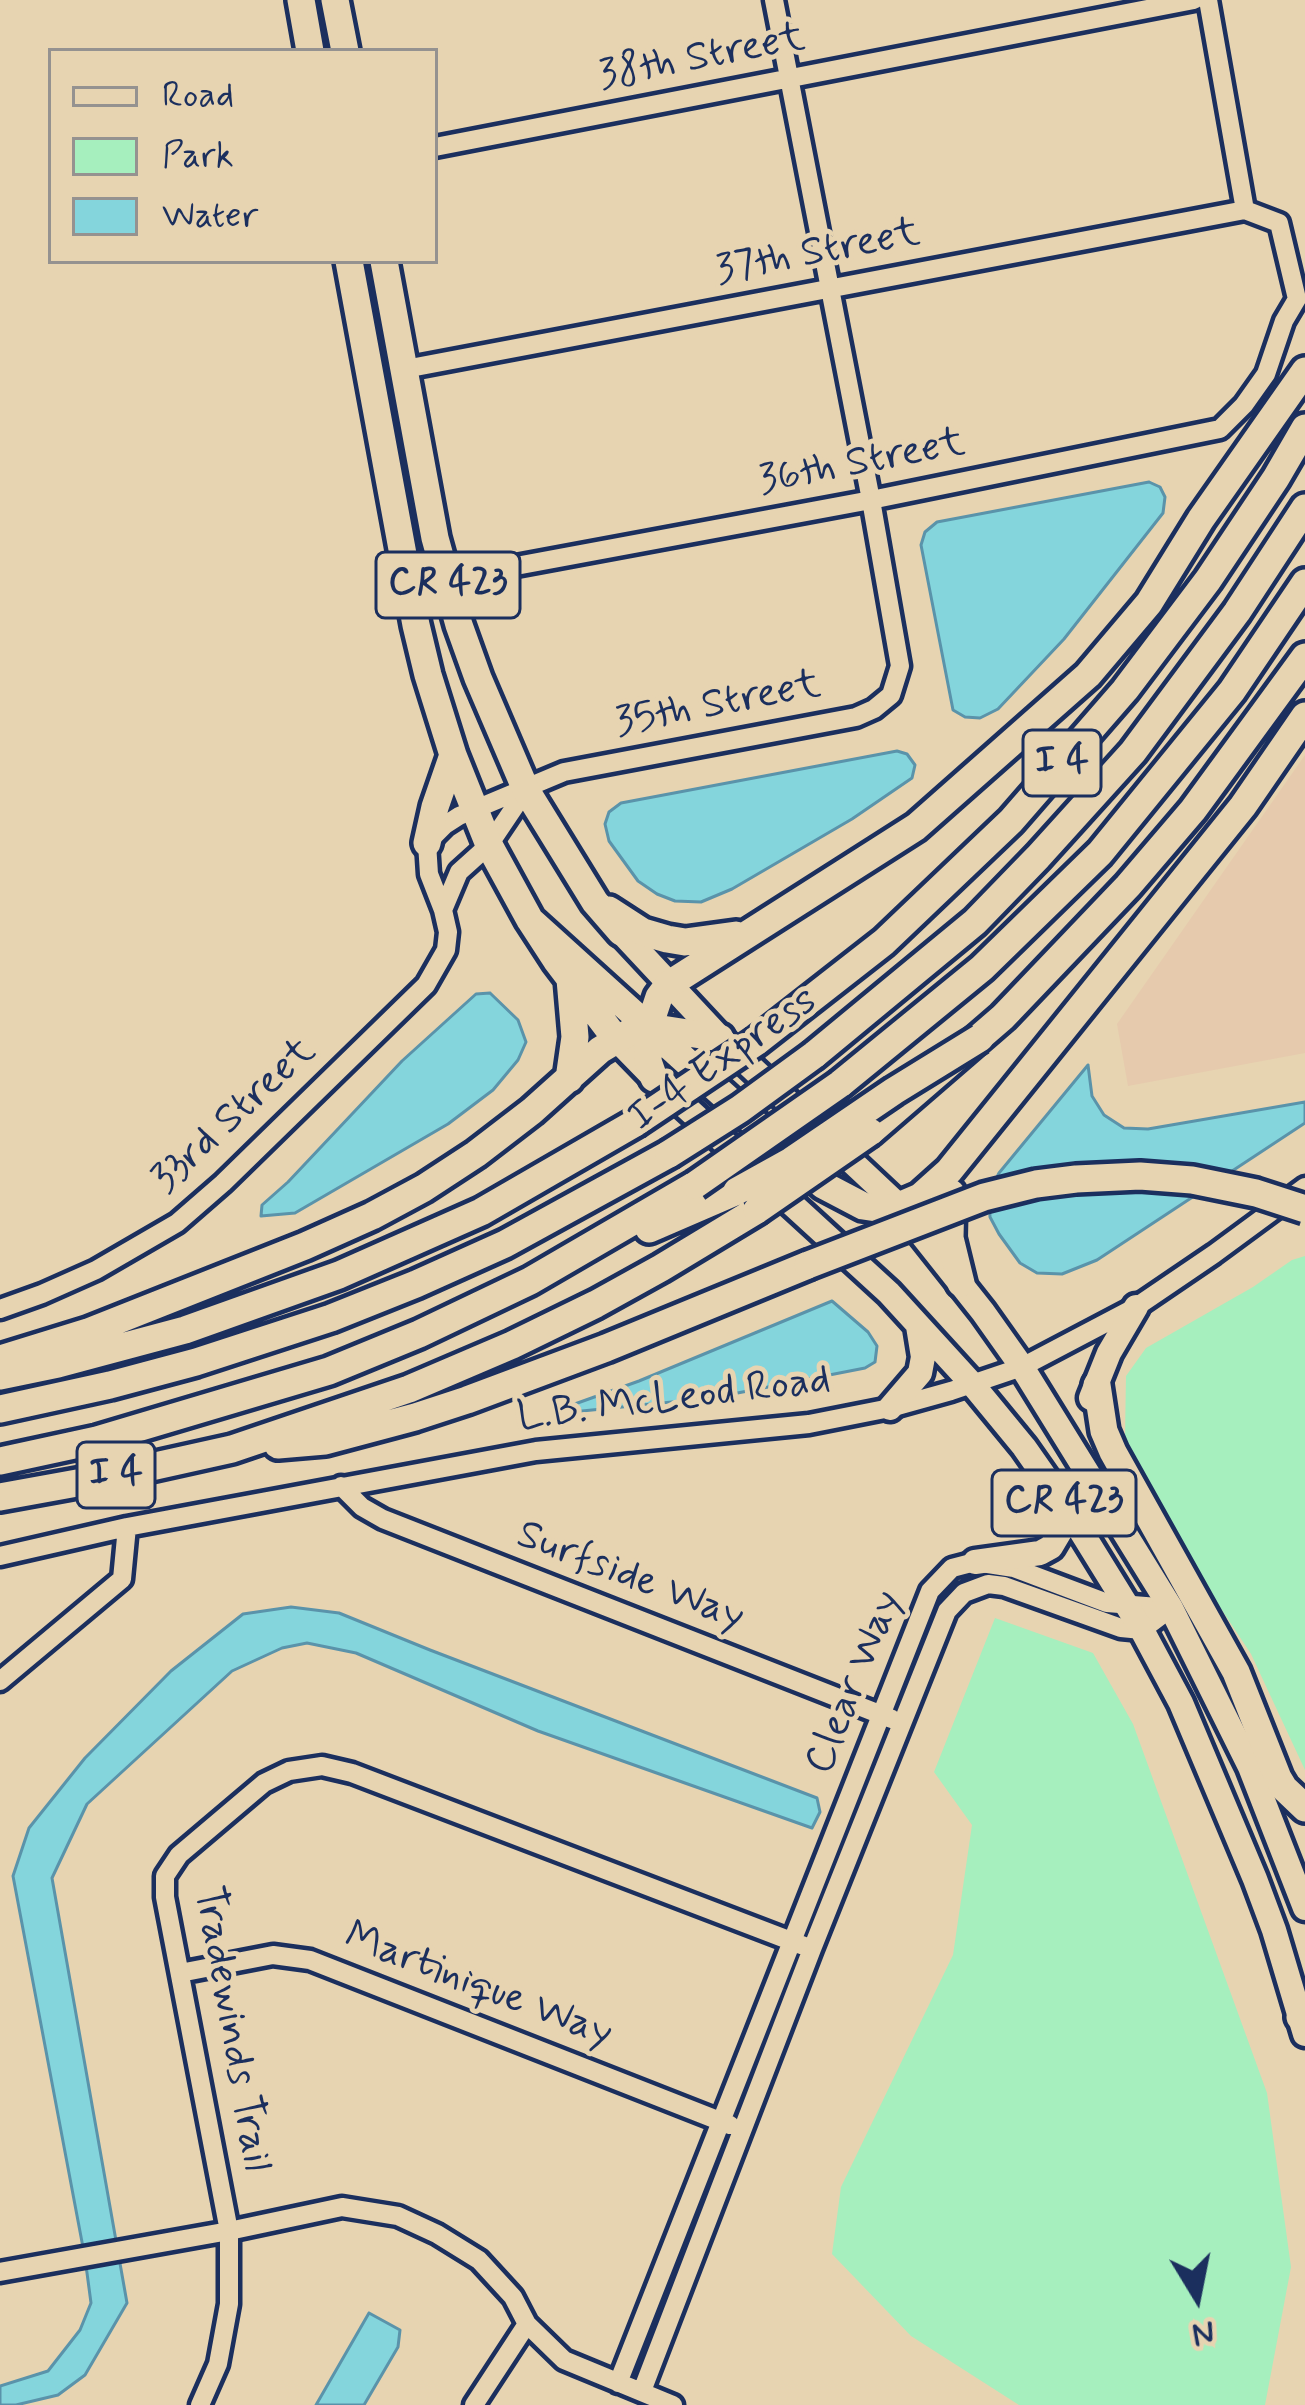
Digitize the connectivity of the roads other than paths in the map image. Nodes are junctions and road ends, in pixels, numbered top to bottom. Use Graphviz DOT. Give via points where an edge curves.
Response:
graph roads {
  1 [pos="301,0"];
  2 [pos="335,0"];
  3 [pos="775,0"];
  4 [pos="1194,0"];
  5 [pos="1208,0"];
  6 [pos="309,48"];
  7 [pos="344,48"];
  8 [pos="790,79"];
  9 [pos="438,147"];
  10 [pos="1245,210"];
  11 [pos="350,264"];
  12 [pos="385,264"];
  13 [pos="831,289"];
  14 [pos="359,314"];
  15 [pos="405,369"];
  16 [pos="1305,370"];
  17 [pos="1305,428"];
  18 [pos="871,500"];
  19 [pos="1305,508"];
  20 [pos="446,579"];
  21 [pos="1305,584"];
  22 [pos="1305,657"];
  23 [pos="1305,716"];
  24 [pos="453,755"];
  25 [pos="526,790"];
  26 [pos="475,810"];
  27 [pos="427,843"];
  28 [pos="489,845"];
  29 [pos="595,902"];
  30 [pos="443,910"];
  31 [pos="530,920"];
  32 [pos="621,932"];
  33 [pos="754,932"];
  34 [pos="570,979"];
  35 [pos="668,985"];
  36 [pos="649,1027"];
  37 [pos="720,1038"];
  38 [pos="980,1038"];
  39 [pos="616,1039"];
  40 [pos="569,1078"];
  41 [pos="654,1078"];
  42 [pos="965,1150"];
  43 [pos="1305,1186"];
  44 [pos="747,1201"];
  45 [pos="899,1206"];
  46 [pos="1305,1209"];
  47 [pos="530,1281"];
  48 [pos="961,1283"];
  49 [pos="1136,1307"];
  50 [pos="0,1309"];
  51 [pos="917,1324"];
  52 [pos="0,1359"];
  53 [pos="1022,1367"];
  54 [pos="0,1376"];
  55 [pos="1097,1384"];
  56 [pos="974,1385"];
  57 [pos="0,1408"];
  58 [pos="890,1408"];
  59 [pos="232,1449"];
  60 [pos="0,1461"];
  61 [pos="341,1486"];
  62 [pos="0,1498"];
  63 [pos="1066,1507"];
  64 [pos="127,1527"];
  65 [pos="1136,1552"];
  66 [pos="0,1556"];
  67 [pos="975,1562"];
  68 [pos="1128,1607"];
  69 [pos="1171,1608"];
  70 [pos="1142,1630"];
  71 [pos="0,1681"];
  72 [pos="880,1715"];
  73 [pos="902,1723"];
  74 [pos="1305,1808"];
  75 [pos="1305,1908"];
  76 [pos="792,1941"];
  77 [pos="812,1949"];
  78 [pos="180,1973"];
  79 [pos="1304,2020"];
  80 [pos="720,2120"];
  81 [pos="742,2132"];
  82 [pos="229,2231"];
  83 [pos="0,2272"];
  84 [pos="527,2324"];
  85 [pos="617,2383"];
  86 [pos="642,2392"];
  87 [pos="200,2405"];
  88 [pos="474,2405"];
  89 [pos="673,2405"];
  1 -- 6 [label="highway"];
  2 -- 7 [label="highway"];
  3 -- 8 [label="street"];
  4 -- 8 [label="street, 38th Street"];
  5 -- 10 [label="street"];
  8 -- 9 [label="street, 38th Street"];
  8 -- 13 [label="street"];
  10 -- 13 [label="street, 37th Street"];
  10 -- 18 [label="street, 36th Street" via="1279,223 1297,299 1266,374 1220,429"];
  11 -- 14 [label="highway, CR 423"];
  12 -- 15 [label="highway, CR 423"];
  13 -- 15 [label="street, 37th Street"];
  13 -- 18 [label="street"];
  14 -- 15 [label="highway"];
  14 -- 24 [label="highway, CR 423" via="416,625"];
  15 -- 20 [label="highway, CR 423"];
  16 -- 33 [label="highway" via="1149,603 1088,675 916,827"];
  17 -- 54 [label="highway, I 4, bridge" via="1208,580 1011,821 884,942 756,1042 481,1212 339,1275 185,1330"];
  18 -- 20 [label="street, 36th Street"];
  18 -- 25 [label="street, 35th Street" via="900,666 891,695 856,717 564,772"];
  19 -- 57 [label="highway, I-4 Express, bridge" via="1133,752 1038,857 975,922 740,1109 505,1244 416,1285 196,1362"];
  20 -- 25 [label="highway, CR 423"];
  21 -- 47 [label="highway, I-4 Express, bridge" via="1232,691 1100,854 982,968 840,1084 695,1185"];
  22 -- 38 [label="highway, I 4" via="1178,827"];
  23 -- 42 [label="highway" via="1243,806"];
  24 -- 26 [label="highway, CR 423"];
  24 -- 27 [label="highway"];
  25 -- 26 [label="street"];
  25 -- 28 [label="street, 33rd Street"];
  25 -- 29 [label="highway, CR 423"];
  26 -- 27 [label="street"];
  26 -- 28 [label="highway, CR 423"];
  27 -- 30 [label="street, 33rd Street" via="428,874"];
  28 -- 30 [label="street, 33rd Street" via="459,872"];
  28 -- 31 [label="highway, CR 423"];
  29 -- 32 [label="highway, CR 423"];
  29 -- 33 [label="highway" via="667,939"];
  30 -- 50 [label="street, 33rd Street" via="446,950 427,985 224,1184 132,1251"];
  31 -- 34 [label="highway, CR 423"];
  31 -- 36 [label="highway"];
  32 -- 35 [label="main road, CR 423"];
  33 -- 35 [label="highway"];
  34 -- 39 [label="highway, CR 423"];
  34 -- 40 [label="highway"];
  35 -- 36 [label="highway"];
  35 -- 37 [label="main road, CR 423"];
  36 -- 37 [label="highway"];
  36 -- 39 [label="highway"];
  36 -- 41 [label="highway"];
  36 -- 45 [label="highway" via="824,1185 862,1206"];
  37 -- 45 [label="main road, CR 423"];
  38 -- 44 [label="highway, bridge" via="790,1161"];
  38 -- 44 [label="highway, I 4, bridge" via="870,1132"];
  39 -- 40 [label="highway"];
  39 -- 41 [label="main road, CR 423"];
  40 -- 52 [label="highway" via="476,1154 372,1216 88,1332"];
  41 -- 51 [label="main road, CR 423"];
  42 -- 45 [label="highway" via="934,1186"];
  42 -- 48 [label="highway" via="948,1215"];
  43 -- 49 [label="street, L.B. McLeod Road"];
  44 -- 47 [label="highway"];
  44 -- 59 [label="highway, I 4" via="661,1268 512,1346"];
  45 -- 48 [label="main road, CR 423"];
  46 -- 59 [label="highway, bridge" via="1192,1180 1036,1184 973,1201 433,1412 325,1441"];
  47 -- 60 [label="highway, I-4 Express" via="329,1371"];
  48 -- 53 [label="main road, CR 423"];
  49 -- 53 [label="street, L.B. McLeod Road"];
  49 -- 55 [label="main road"];
  51 -- 56 [label="main road, CR 423"];
  51 -- 58 [label="main road" via="920,1373"];
  53 -- 56 [label="street, L.B. McLeod Road"];
  53 -- 65 [label="main road, CR 423"];
  55 -- 65 [label="main road" via="1093,1433 1136,1520"];
  55 -- 74 [label="highway" via="1113,1452 1236,1672 1284,1788"];
  56 -- 58 [label="street, L.B. McLeod Road"];
  56 -- 63 [label="main road, CR 423"];
  58 -- 61 [label="street, L.B. McLeod Road" via="809,1424 536,1451"];
  59 -- 62 [label="highway, I 4"];
  61 -- 64 [label="street, L.B. McLeod Road"];
  61 -- 72 [label="street, Surfside Way" via="383,1519"];
  63 -- 67 [label="main road" via="1064,1525 1040,1553"];
  63 -- 68 [label="main road, CR 423"];
  64 -- 66 [label="street, L.B. McLeod Road"];
  64 -- 71 [label="street" via="122,1579"];
  65 -- 69 [label="main road, CR 423"];
  67 -- 68 [label="street"];
  67 -- 72 [label="street, Clear Way" via="952,1568 930,1591"];
  68 -- 69 [label="street"];
  68 -- 70 [label="main road, CR 423"];
  69 -- 70 [label="street"];
  69 -- 75 [label="main road, CR 423" via="1250,1767"];
  70 -- 73 [label="street, Clear Way" via="1004,1586 974,1587 947,1611"];
  70 -- 79 [label="main road, CR 423" via="1233,1821"];
  72 -- 73 [label="street, Surfside Way"];
  72 -- 76 [label="street, Clear Way"];
  73 -- 77 [label="street, Clear Way"];
  76 -- 77 [label="street, Tradewinds Trail"];
  76 -- 78 [label="street, Tradewinds Trail" via="322,1766 264,1783 179,1855 165,1876 165,1897"];
  76 -- 80 [label="street, Clear Way"];
  77 -- 81 [label="street, Clear Way"];
  78 -- 80 [label="street, Martinique Way" via="273,1955 310,1960"];
  78 -- 82 [label="street, Tradewinds Trail"];
  80 -- 81 [label="street, Martinique Way"];
  80 -- 85 [label="street, Clear Way"];
  81 -- 86 [label="street, Clear Way"];
  82 -- 83 [label="street"];
  82 -- 84 [label="street" via="342,2207 398,2216 479,2260"];
  82 -- 87 [label="street, Tradewinds Trail" via="230,2304"];
  84 -- 85 [label="street" via="564,2360"];
  84 -- 88 [label="street"];
  85 -- 86 [label="street"];
  86 -- 89 [label="street"];
}
